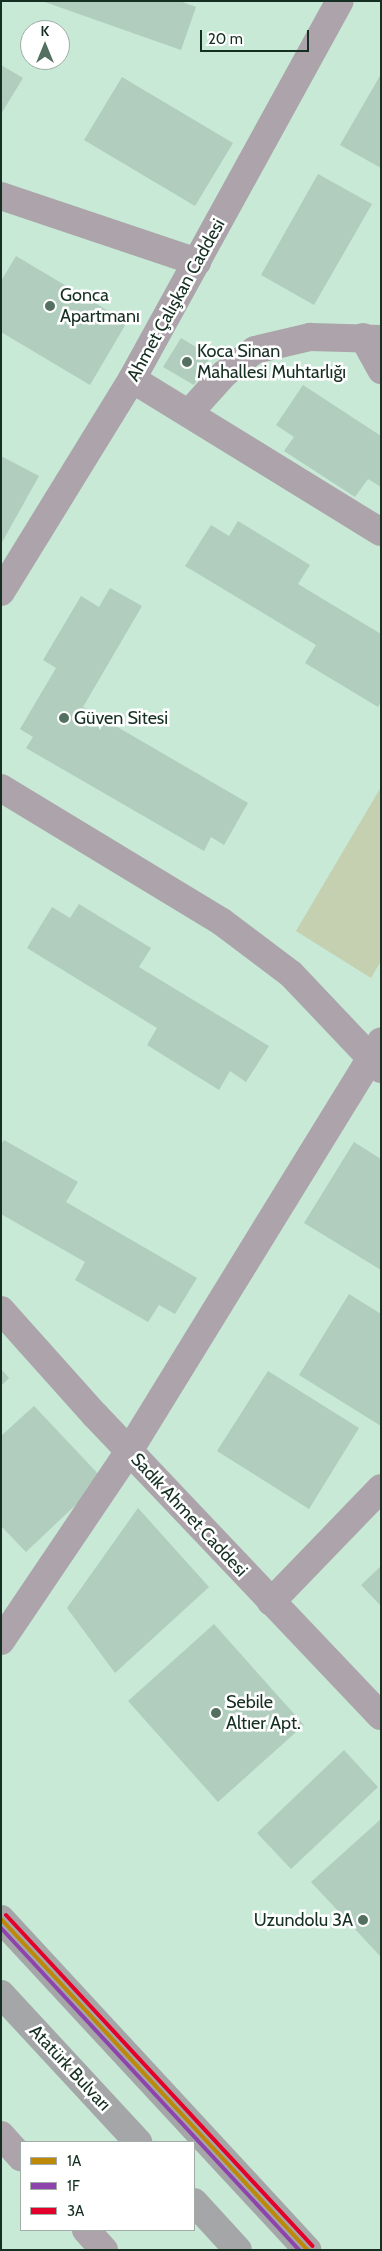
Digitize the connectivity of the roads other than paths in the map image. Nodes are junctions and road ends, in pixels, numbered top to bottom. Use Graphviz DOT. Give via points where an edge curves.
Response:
graph roads {
  1 [pos="333,9"];
  2 [pos="1,196"];
  3 [pos="197,262"];
  4 [pos="372,338"];
  5 [pos="381,370"];
  6 [pos="132,378"];
  7 [pos="188,413"];
  8 [pos="381,532"];
  9 [pos="1,592"];
  10 [pos="1,788"];
  11 [pos="378,1056"];
  12 [pos="1,1310"];
  13 [pos="129,1451"];
  14 [pos="381,1488"];
  15 [pos="271,1602"];
  16 [pos="1,1641"];
  17 [pos="381,1716"];
  18 [pos="1,1919"];
  19 [pos="4,2003"];
  20 [pos="1,2135"];
  21 [pos="137,2141"];
  22 [pos="20,2156"];
  23 [pos="195,2203"];
  24 [pos="87,2231"];
  25 [pos="104,2250"];
  26 [pos="238,2250"];
  27 [pos="308,2250"];
  1 -- 3 [label="street, Ahmet Çalışkan Caddesi"];
  2 -- 3 [label="street"];
  3 -- 6 [label="street, Ahmet Çalışkan Caddesi"];
  4 -- 5 [label="street"];
  4 -- 7 [label="street" via="310,337 255,350 224,374"];
  6 -- 7 [label="street"];
  6 -- 9 [label="street, Ahmet Çalışkan Caddesi"];
  7 -- 8 [label="street"];
  10 -- 11 [label="street" via="222,922 291,974"];
  11 -- 13 [label="street"];
  12 -- 13 [label="street, Sadık Ahmet Caddesi"];
  13 -- 15 [label="street, Sadık Ahmet Caddesi"];
  13 -- 16 [label="street"];
  14 -- 15 [label="street"];
  15 -- 17 [label="street, Sadık Ahmet Caddesi"];
  18 -- 27 [label="main road"];
  19 -- 21 [label="main road, Atatürk Bulvarı"];
  20 -- 22 [label="street"];
  23 -- 26 [label="main road"];
  24 -- 25 [label="street"];
}
